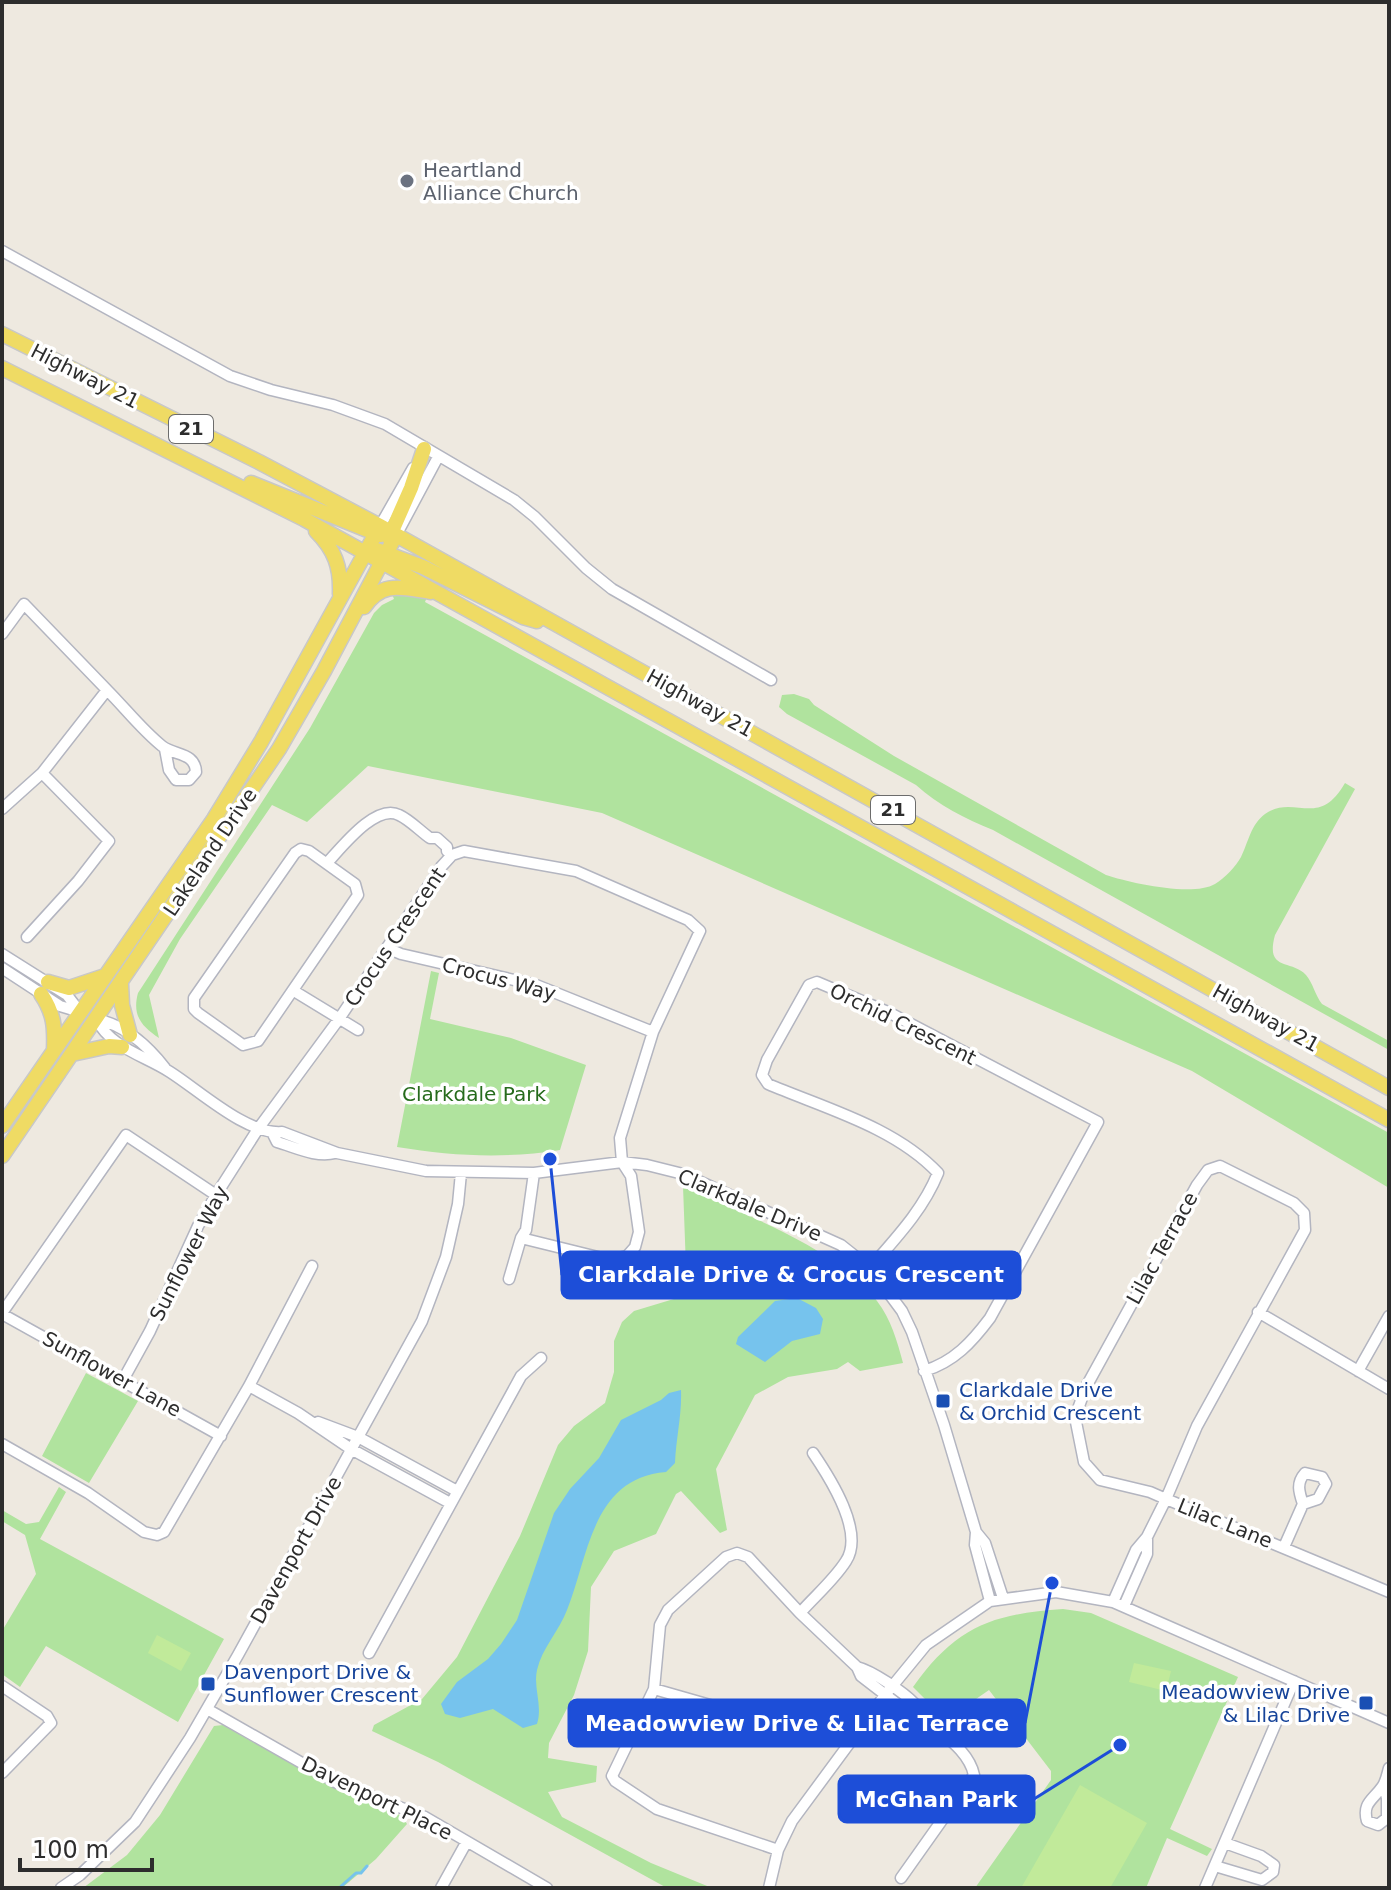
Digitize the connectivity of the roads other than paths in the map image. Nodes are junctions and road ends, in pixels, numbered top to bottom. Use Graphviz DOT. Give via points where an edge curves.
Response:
graph roads {
  1 [pos="2,251"];
  2 [pos="2,334"];
  3 [pos="2,368"];
  4 [pos="424,449"];
  5 [pos="438,457"];
  6 [pos="228,481"];
  7 [pos="304,519"];
  8 [pos="385,541"];
  9 [pos="365,552"];
  10 [pos="440,593"];
  11 [pos="340,598"];
  12 [pos="2,634"];
  13 [pos="340,640"];
  14 [pos="771,680"];
  15 [pos="107,690"];
  16 [pos="165,749"];
  17 [pos="42,773"];
  18 [pos="2,809"];
  19 [pos="449,853"];
  20 [pos="327,863"];
  21 [pos="27,937"];
  22 [pos="387,948"];
  23 [pos="2,954"];
  24 [pos="2,968"];
  25 [pos="105,976"];
  26 [pos="121,984"];
  27 [pos="44,988"];
  28 [pos="294,991"];
  29 [pos="80,1012"];
  30 [pos="97,1012"];
  31 [pos="339,1019"];
  32 [pos="77,1029"];
  33 [pos="358,1030"];
  34 [pos="653,1032"];
  35 [pos="126,1041"];
  36 [pos="54,1050"];
  37 [pos="72,1054"];
  38 [pos="1389,1088"];
  39 [pos="1389,1120"];
  40 [pos="2,1126"];
  41 [pos="258,1129"];
  42 [pos="2,1156"];
  43 [pos="622,1162"];
  44 [pos="461,1173"];
  45 [pos="534,1173"];
  46 [pos="216,1195"];
  47 [pos="521,1238"];
  48 [pos="312,1266"];
  49 [pos="870,1268"];
  50 [pos="509,1279"];
  51 [pos="1258,1312"];
  52 [pos="2,1313"];
  53 [pos="1389,1316"];
  54 [pos="541,1358"];
  55 [pos="924,1371"];
  56 [pos="1358,1371"];
  57 [pos="123,1380"];
  58 [pos="249,1386"];
  59 [pos="1389,1389"];
  60 [pos="298,1413"];
  61 [pos="221,1436"];
  62 [pos="358,1437"];
  63 [pos="2,1444"];
  64 [pos="351,1449"];
  65 [pos="813,1453"];
  66 [pos="457,1491"];
  67 [pos="1166,1499"];
  68 [pos="450,1503"];
  69 [pos="1303,1504"];
  70 [pos="976,1532"];
  71 [pos="1284,1547"];
  72 [pos="1389,1592"];
  73 [pos="1003,1598"];
  74 [pos="990,1601"];
  75 [pos="1119,1604"];
  76 [pos="800,1613"];
  77 [pos="369,1653"];
  78 [pos="1294,1681"];
  79 [pos="2,1686"];
  80 [pos="654,1689"];
  81 [pos="889,1691"];
  82 [pos="717,1707"];
  83 [pos="207,1709"];
  84 [pos="1389,1723"];
  85 [pos="1389,1768"];
  86 [pos="2,1773"];
  87 [pos="1384,1786"];
  88 [pos="466,1843"];
  89 [pos="1225,1843"];
  90 [pos="778,1850"];
  91 [pos="1215,1866"];
  92 [pos="901,1878"];
  93 [pos="61,1888"];
  94 [pos="441,1888"];
  95 [pos="547,1888"];
  96 [pos="769,1888"];
  97 [pos="1205,1888"];
  1 -- 4 [label="street" via="220,372 372,418"];
  2 -- 8 [label="main road, Highway 21 / 21" via="259,462"];
  3 -- 6 [label="main road, Highway 21 / 21"];
  4 -- 5 [label="street"];
  4 -- 8 [label="main road"];
  5 -- 8 [label="street"];
  5 -- 14 [label="street" via="524,507 612,589"];
  6 -- 7 [label="main road, Highway 21 / 21"];
  6 -- 8 [label="main road" via="244,481"];
  7 -- 9 [label="main road, Highway 21 / 21"];
  7 -- 11 [label="main road" via="334,553"];
  8 -- 9 [label="main road, Highway 21 / 21"];
  8 -- 9 [label="main road, Lakeland Drive"];
  8 -- 10 [label="main road, Highway 21 / 21"];
  8 -- 13 [label="main road, Lakeland Drive"];
  8 -- 38 [label="main road, Highway 21 / 21" via="568,631"];
  9 -- 11 [label="main road, Lakeland Drive"];
  10 -- 13 [label="main road" via="388,588 372,596"];
  10 -- 39 [label="main road, Highway 21 / 21"];
  11 -- 25 [label="main road, Lakeland Drive" via="214,819"];
  12 -- 15 [label="street" via="24,604"];
  13 -- 26 [label="main road, Lakeland Drive" via="279,749"];
  15 -- 16 [label="street"];
  15 -- 17 [label="street"];
  17 -- 18 [label="street"];
  17 -- 21 [label="street" via="109,841"];
  19 -- 20 [label="street, Crocus Crescent" via="435,848 397,813 386,812 375,815"];
  19 -- 22 [label="street, Crocus Crescent"];
  19 -- 34 [label="street, Crocus Crescent" via="464,851 576,871 688,920 700,931"];
  20 -- 28 [label="street" via="355,884 358,895"];
  20 -- 28 [label="street" via="309,851 295,853 193,1003 198,1013 247,1045 258,1041"];
  22 -- 31 [label="street, Crocus Crescent"];
  22 -- 34 [label="street, Crocus Way" via="536,985"];
  23 -- 27 [label="street"];
  24 -- 27 [label="street"];
  25 -- 27 [label="main road" via="69,988"];
  25 -- 29 [label="main road, Lakeland Drive"];
  25 -- 30 [label="main road"];
  26 -- 30 [label="main road, Lakeland Drive"];
  26 -- 35 [label="main road"];
  27 -- 29 [label="street" via="60,1006"];
  27 -- 36 [label="main road" via="55,1025"];
  28 -- 31 [label="street, Crocus Crescent"];
  29 -- 30 [label="main road"];
  29 -- 32 [label="main road"];
  29 -- 36 [label="main road, Lakeland Drive"];
  30 -- 32 [label="main road"];
  30 -- 35 [label="street, Clarkdale Drive"];
  30 -- 37 [label="main road, Lakeland Drive"];
  31 -- 33 [label="street"];
  31 -- 41 [label="street, Crocus Crescent"];
  32 -- 36 [label="main road"];
  32 -- 37 [label="main road"];
  34 -- 43 [label="street, Crocus Crescent" via="620,1138"];
  35 -- 37 [label="main road"];
  35 -- 41 [label="street, Clarkdale Drive" via="149,1048 166,1069"];
  36 -- 40 [label="main road, Lakeland Drive"];
  37 -- 42 [label="main road, Lakeland Drive"];
  41 -- 44 [label="street, Clarkdale Drive" via="282,1132 337,1153"];
  41 -- 46 [label="street, Sunflower Way"];
  43 -- 45 [label="street, Clarkdale Drive"];
  43 -- 47 [label="street" via="631,1176 639,1232 627,1256 610,1260"];
  43 -- 49 [label="street, Clarkdale Drive" via="683,1174 825,1237"];
  44 -- 45 [label="street, Clarkdale Drive"];
  44 -- 62 [label="street, Davenport Drive" via="436,1289"];
  45 -- 47 [label="street"];
  46 -- 52 [label="street" via="126,1135"];
  46 -- 57 [label="street, Sunflower Way"];
  47 -- 50 [label="street"];
  48 -- 58 [label="street"];
  49 -- 55 [label="street, Clarkdale Drive" via="902,1311"];
  49 -- 55 [label="street, Orchid Crescent" via="911,1220 938,1173 875,1129 768,1084 762,1075 809,985 817,982 888,1012 1098,1122 990,1318 971,1343"];
  51 -- 56 [label="street"];
  51 -- 67 [label="street, Lilac Terrace" via="1197,1426"];
  51 -- 67 [label="street, Lilac Terrace" via="1305,1230 1304,1213 1294,1203 1214,1166 1197,1185 1086,1387 1075,1417 1084,1462 1100,1480"];
  52 -- 57 [label="street, Sunflower Lane"];
  53 -- 56 [label="street"];
  54 -- 66 [label="street" via="521,1376"];
  55 -- 70 [label="street, Clarkdale Drive"];
  56 -- 59 [label="street"];
  57 -- 61 [label="street, Sunflower Lane"];
  58 -- 60 [label="street"];
  58 -- 61 [label="street"];
  60 -- 62 [label="street"];
  60 -- 64 [label="street"];
  61 -- 63 [label="street" via="173,1521 157,1535"];
  62 -- 64 [label="street, Davenport Drive"];
  62 -- 66 [label="street"];
  64 -- 68 [label="street"];
  64 -- 83 [label="street, Davenport Drive"];
  65 -- 76 [label="street" via="836,1486 853,1540 847,1560"];
  66 -- 68 [label="street"];
  67 -- 71 [label="street, Lilac Lane"];
  67 -- 75 [label="street, Lilac Terrace" via="1147,1537 1147,1554"];
  68 -- 77 [label="street"];
  69 -- 71 [label="street, Lilac Lane"];
  70 -- 73 [label="street, Clarkdale Drive" via="985,1543"];
  70 -- 74 [label="street, Clarkdale Drive"];
  71 -- 72 [label="street, Lilac Lane"];
  73 -- 74 [label="street"];
  73 -- 75 [label="street" via="1056,1592"];
  74 -- 81 [label="street" via="926,1645"];
  75 -- 78 [label="street"];
  76 -- 80 [label="street" via="748,1557 726,1557 668,1610 660,1625"];
  76 -- 81 [label="street"];
  78 -- 84 [label="street"];
  78 -- 89 [label="street"];
  79 -- 86 [label="street" via="51,1723"];
  80 -- 82 [label="street"];
  80 -- 90 [label="street" via="616,1765 615,1781 657,1809"];
  81 -- 90 [label="street" via="792,1821"];
  81 -- 92 [label="street" via="915,1705 953,1741 974,1775"];
  83 -- 88 [label="street, Davenport Place" via="337,1783 425,1817"];
  83 -- 93 [label="street, Davenport Drive" via="135,1822"];
  85 -- 87 [label="street"];
  88 -- 94 [label="street"];
  88 -- 95 [label="street, Davenport Place"];
  89 -- 91 [label="street"];
  89 -- 91 [label="street" via="1268,1860 1273,1872 1262,1880"];
  90 -- 96 [label="street"];
  91 -- 97 [label="street"];
}
